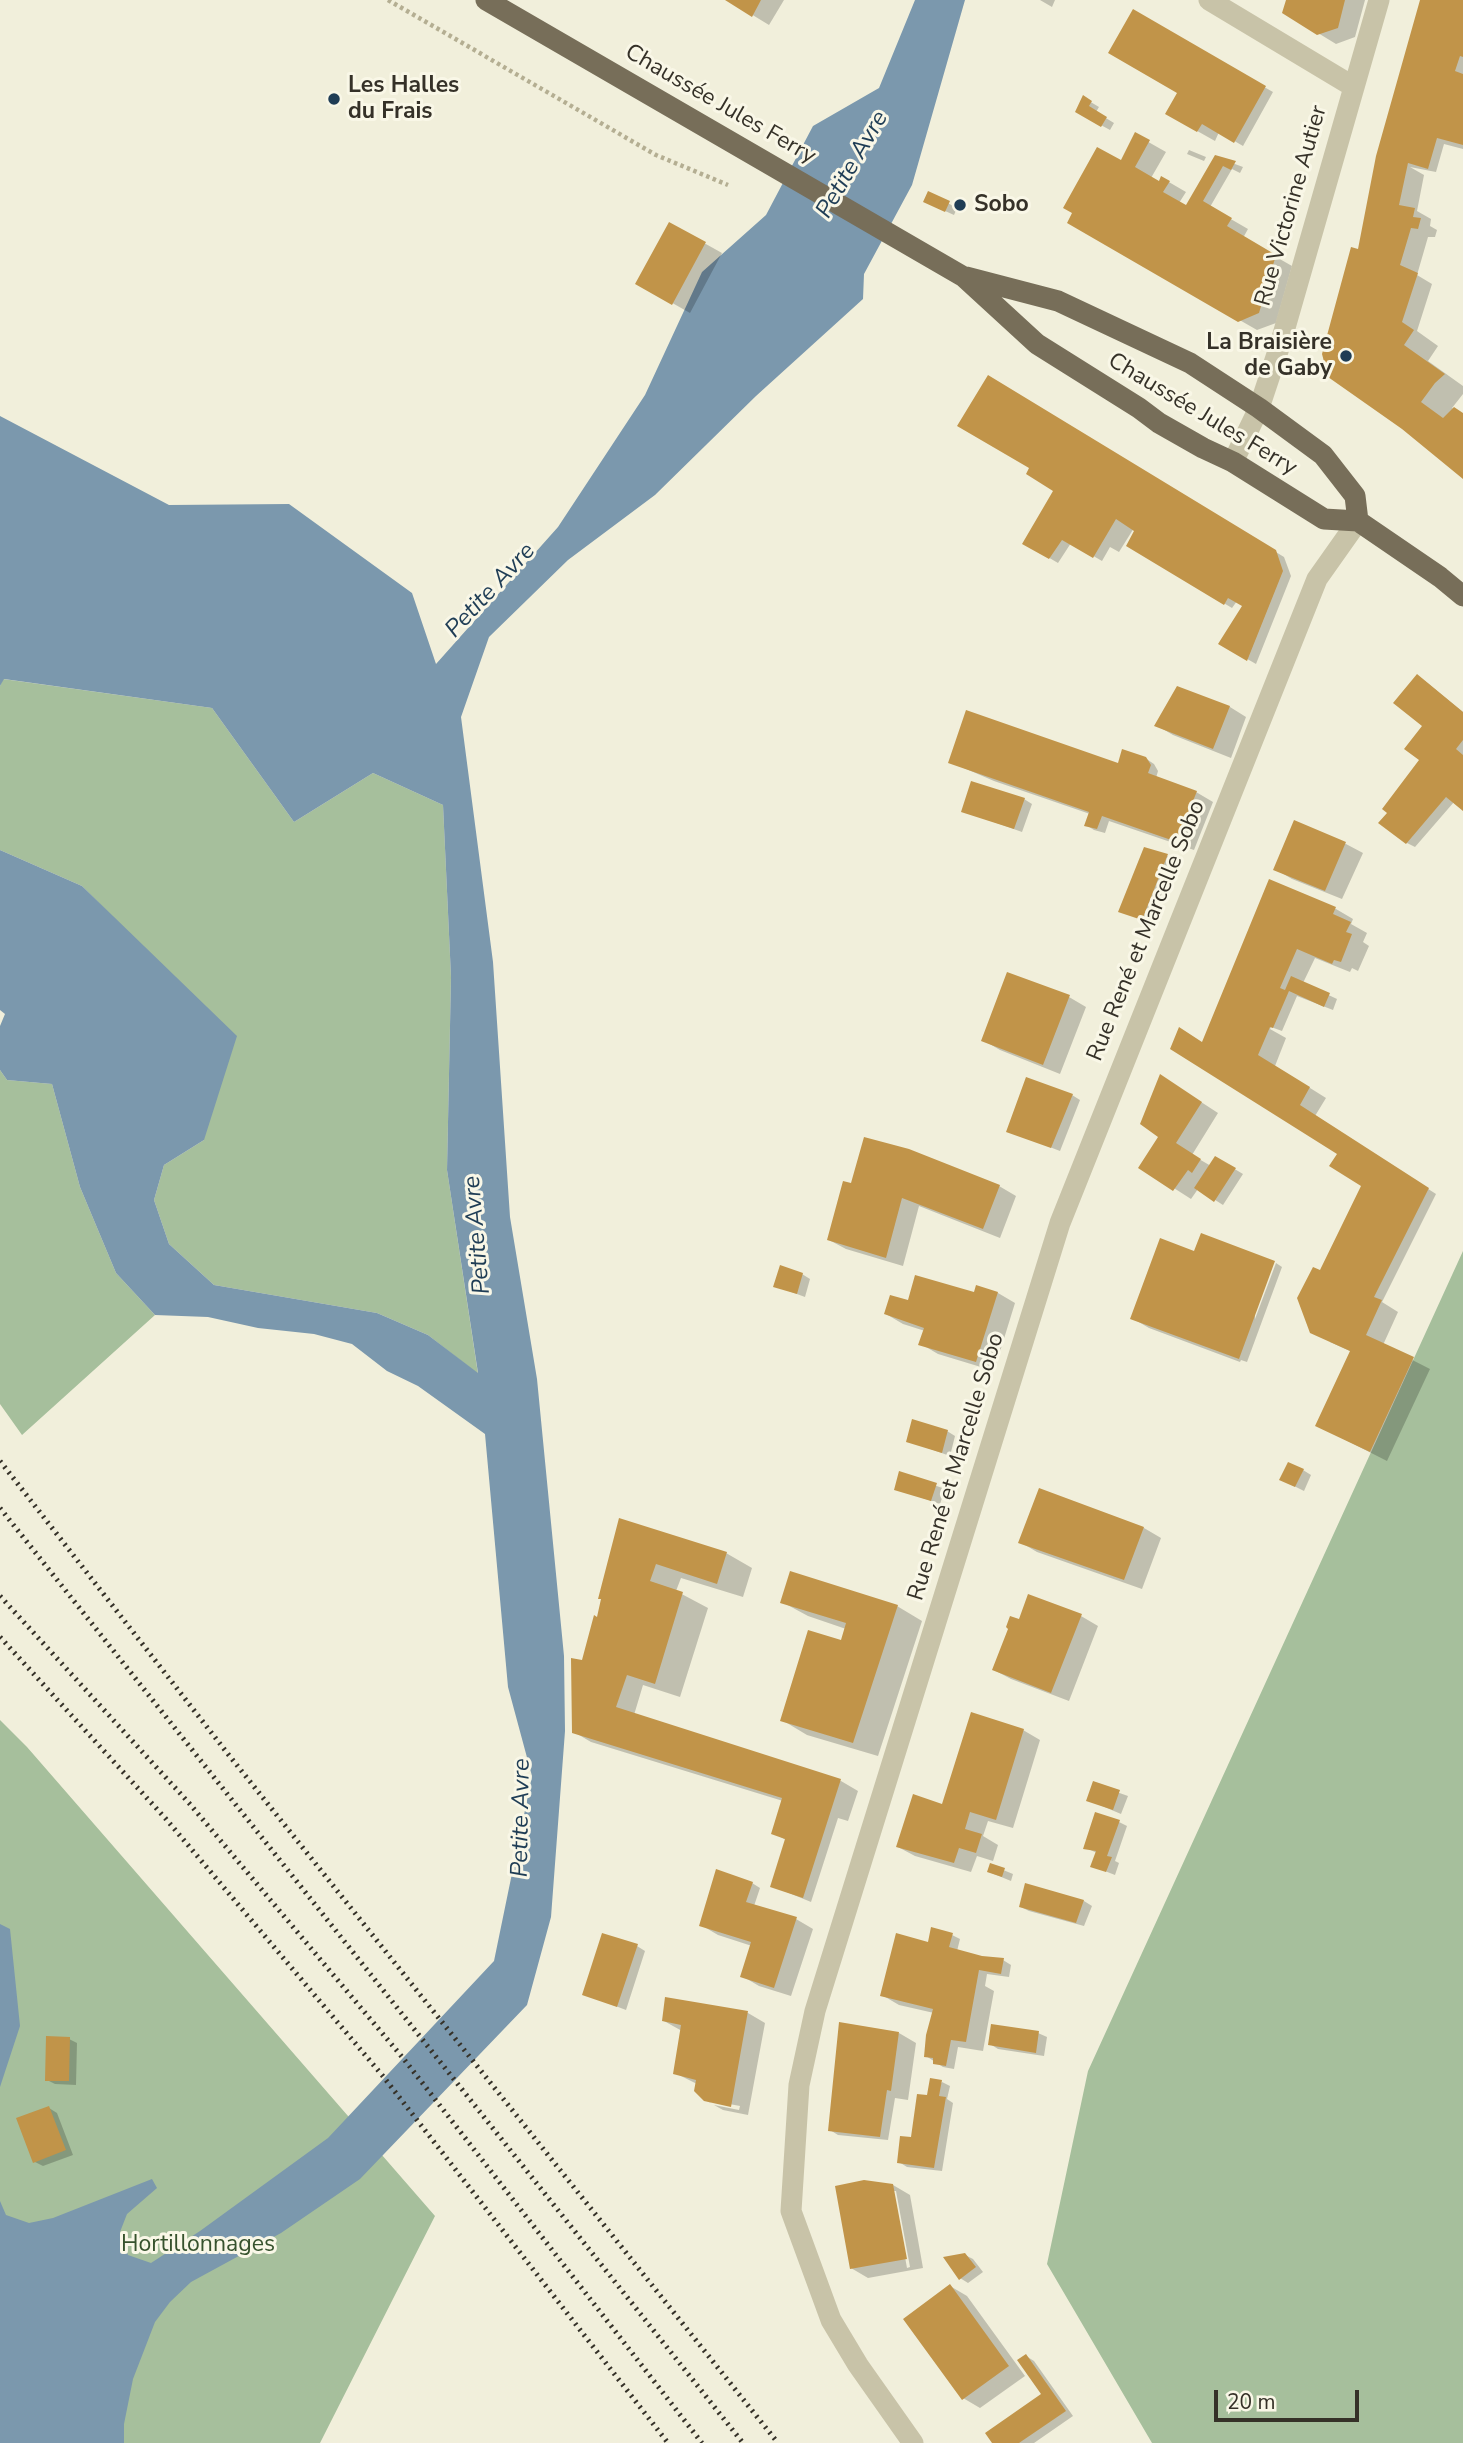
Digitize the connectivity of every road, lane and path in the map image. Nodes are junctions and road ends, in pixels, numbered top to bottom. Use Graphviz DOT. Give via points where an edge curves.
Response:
graph roads {
  1 [pos="388,0"];
  2 [pos="486,0"];
  3 [pos="1209,0"];
  4 [pos="1379,0"];
  5 [pos="1354,86"];
  6 [pos="729,186"];
  7 [pos="964,276"];
  8 [pos="1259,408"];
  9 [pos="1233,462"];
  10 [pos="1357,521"];
  11 [pos="1463,596"];
  12 [pos="913,2443"];
  1 -- 6 [label="path" via="656,155"];
  2 -- 7 [label="main road, Chaussée Jules Ferry"];
  3 -- 5 [label="street"];
  4 -- 5 [label="street, Rue Victorine Autier"];
  5 -- 8 [label="street, Rue Victorine Autier"];
  7 -- 8 [label="main road, Chaussée Jules Ferry" via="1058,301 1190,363"];
  7 -- 9 [label="main road, Chaussée Jules Ferry" via="1037,344 1159,424"];
  8 -- 9 [label="street, Rue Victorine Autier"];
  8 -- 10 [label="main road, Chaussée Jules Ferry" via="1322,455 1355,496"];
  9 -- 10 [label="main road, Chaussée Jules Ferry" via="1324,519"];
  10 -- 11 [label="main road, Chaussée Jules Ferry"];
  10 -- 12 [label="street, Rue René et Marcelle Sobo" via="1317,579 1060,1223 816,2011 799,2085 791,2211 831,2320"];
}
